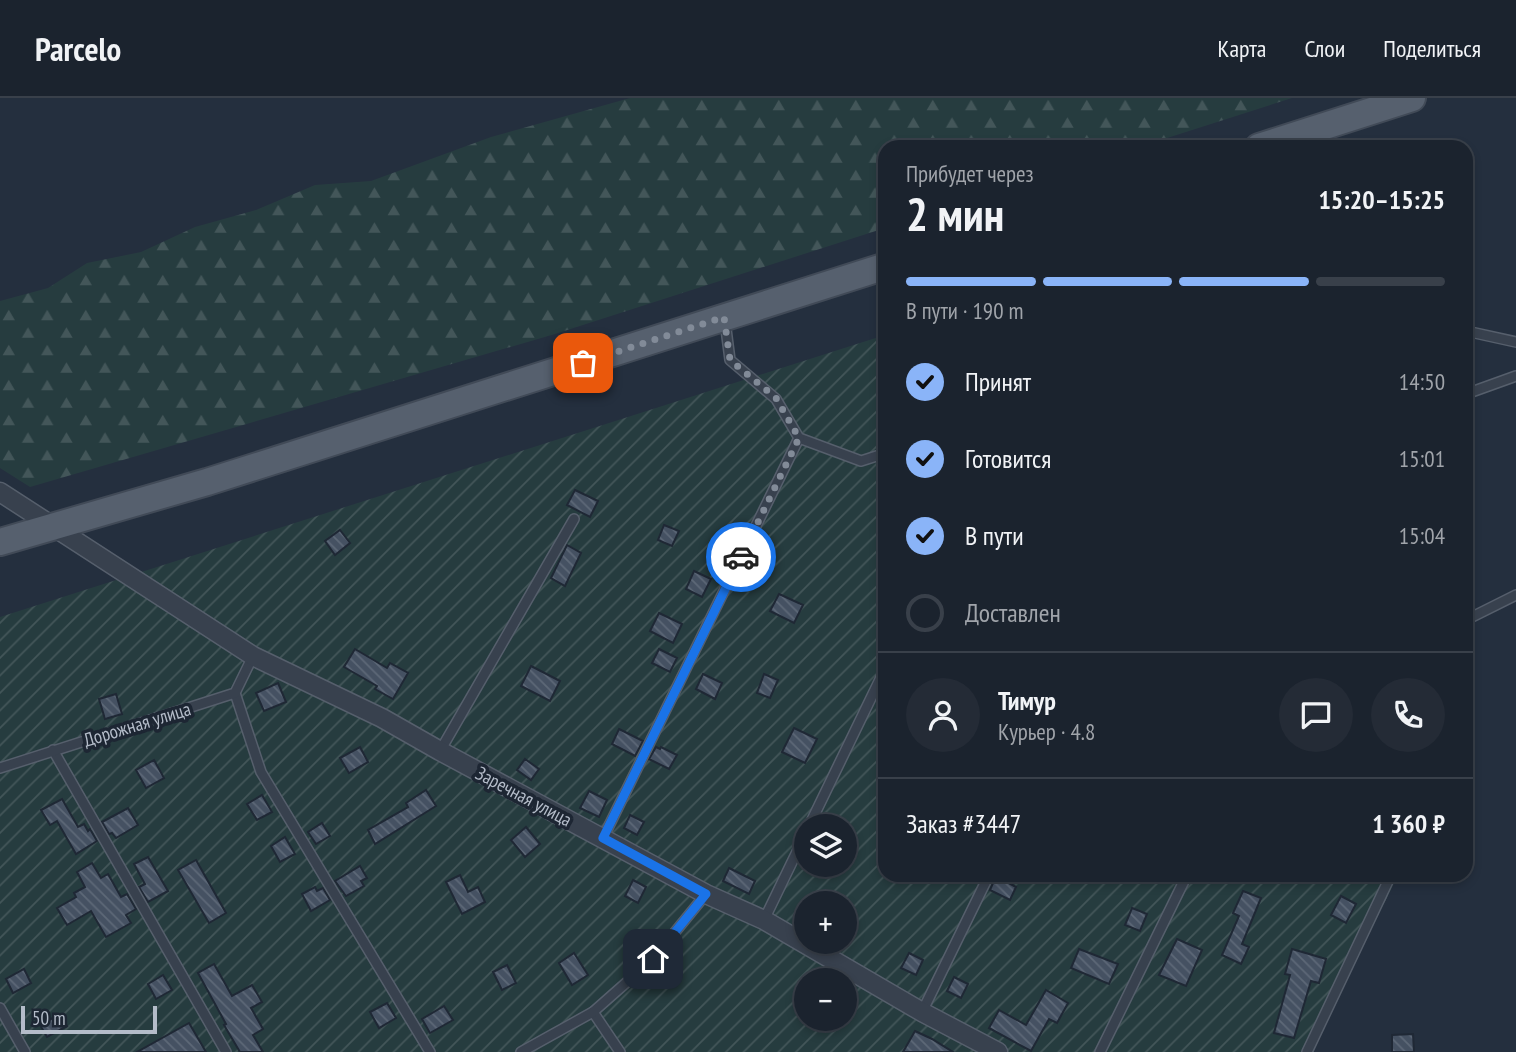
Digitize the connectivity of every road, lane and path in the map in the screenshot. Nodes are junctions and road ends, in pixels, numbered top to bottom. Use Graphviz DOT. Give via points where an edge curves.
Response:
graph roads {
  1 [pos="1412,98"];
  2 [pos="1281,140"];
  3 [pos="878,269"];
  4 [pos="724,317"];
  5 [pos="1473,333"];
  6 [pos="1516,342"];
  7 [pos="1516,376"];
  8 [pos="1473,391"];
  9 [pos="799,438"];
  10 [pos="878,456"];
  11 [pos="0,492"];
  12 [pos="574,519"];
  13 [pos="57,527"];
  14 [pos="0,542"];
  15 [pos="1516,595"];
  16 [pos="1473,616"];
  17 [pos="253,656"];
  18 [pos="878,684"];
  19 [pos="234,693"];
  20 [pos="53,750"];
  21 [pos="440,751"];
  22 [pos="0,768"];
  23 [pos="815,814"];
  24 [pos="603,838"];
  25 [pos="794,857"];
  26 [pos="986,882"];
  27 [pos="1183,882"];
  28 [pos="1388,882"];
  29 [pos="706,894"];
  30 [pos="764,920"];
  31 [pos="0,1008"];
  32 [pos="593,1013"];
  33 [pos="922,1013"];
  34 [pos="24,1052"];
  35 [pos="226,1052"];
  36 [pos="430,1052"];
  37 [pos="521,1052"];
  38 [pos="621,1052"];
  39 [pos="998,1052"];
  40 [pos="1100,1052"];
  41 [pos="1307,1052"];
  1 -- 2 [label="main road"];
  3 -- 4 [label="main road"];
  4 -- 9 [label="lane" via="730,360 776,398"];
  4 -- 13 [label="main road"];
  5 -- 6 [label="lane"];
  7 -- 8 [label="lane"];
  9 -- 10 [label="lane" via="861,461"];
  9 -- 24 [label="lane"];
  11 -- 13 [label="street, Заречная улица"];
  12 -- 21 [label="lane"];
  13 -- 14 [label="main road"];
  13 -- 17 [label="street, Заречная улица"];
  15 -- 16 [label="lane"];
  17 -- 19 [label="lane"];
  17 -- 21 [label="street, Заречная улица"];
  18 -- 23 [label="lane"];
  19 -- 20 [label="lane, Дорожная улица"];
  19 -- 36 [label="lane" via="261,772"];
  20 -- 22 [label="lane, Дорожная улица"];
  20 -- 35 [label="lane"];
  21 -- 24 [label="street, Заречная улица"];
  24 -- 29 [label="street, Заречная улица"];
  25 -- 30 [label="lane"];
  26 -- 33 [label="lane"];
  27 -- 40 [label="lane"];
  28 -- 41 [label="lane"];
  29 -- 30 [label="street, Заречная улица"];
  29 -- 32 [label="lane" via="653,959"];
  30 -- 33 [label="street, Заречная улица"];
  31 -- 34 [label="lane"];
  32 -- 37 [label="lane"];
  32 -- 38 [label="lane"];
  33 -- 39 [label="street, Заречная улица"];
}
